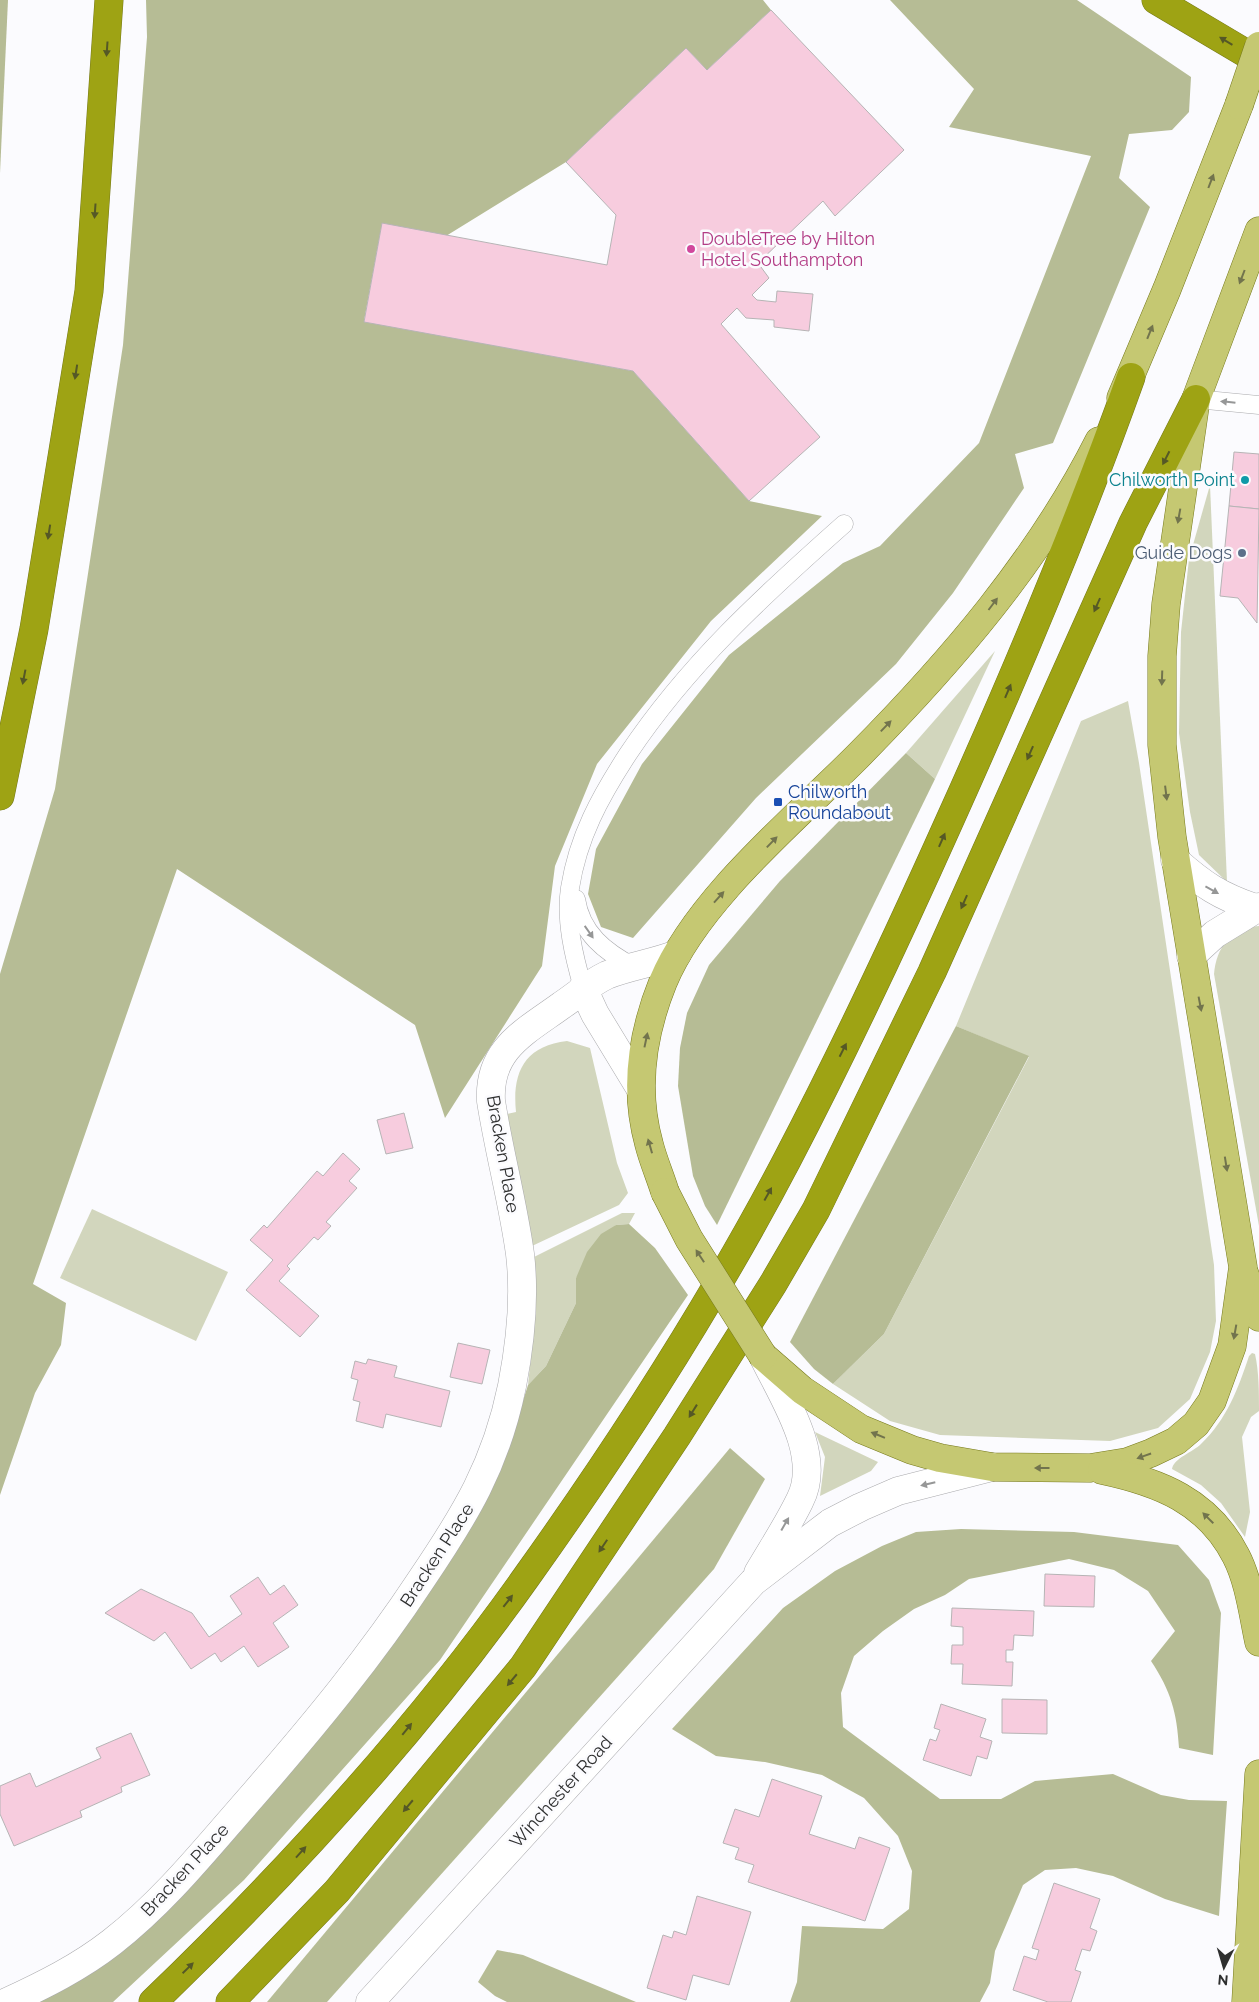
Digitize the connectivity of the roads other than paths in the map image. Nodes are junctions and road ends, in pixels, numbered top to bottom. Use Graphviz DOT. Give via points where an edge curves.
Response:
graph roads {
  1 [pos="109,0"];
  2 [pos="1156,0"];
  3 [pos="1259,46"];
  4 [pos="1259,61"];
  5 [pos="1259,231"];
  6 [pos="1131,377"];
  7 [pos="1196,399"];
  8 [pos="1259,405"];
  9 [pos="844,524"];
  10 [pos="0,796"];
  11 [pos="1175,860"];
  12 [pos="575,868"];
  13 [pos="1257,908"];
  14 [pos="677,954"];
  15 [pos="1191,956"];
  16 [pos="634,966"];
  17 [pos="584,988"];
  18 [pos="640,1088"];
  19 [pos="1242,1266"];
  20 [pos="1259,1317"];
  21 [pos="763,1356"];
  22 [pos="992,1467"];
  23 [pos="1090,1468"];
  24 [pos="753,1582"];
  25 [pos="1259,1642"];
  26 [pos="1259,1774"];
  27 [pos="7,2002"];
  28 [pos="153,2002"];
  29 [pos="230,2002"];
  30 [pos="370,2002"];
  31 [pos="1246,2002"];
  1 -- 10 [label="highway, one-way" via="89,291 34,629"];
  4 -- 2 [label="highway, one-way"];
  6 -- 3 [label="main road, one-way, bridge" via="1211,181"];
  5 -- 7 [label="main road, one-way"];
  14 -- 6 [label="main road, one-way" via="705,914 738,877 901,711 978,624 1055,516 1094,452"];
  28 -- 6 [label="highway, one-way" via="288,1866 376,1768 458,1667 591,1484 684,1339 786,1163 883,968 1015,676"];
  8 -- 7 [label="lane, one-way"];
  7 -- 11 [label="main road, one-way" via="1162,656 1162,745"];
  7 -- 29 [label="highway, one-way" via="1133,523 932,972 816,1210 773,1284 677,1436 523,1667 337,1892"];
  9 -- 12 [label="lane" via="712,647 660,709 593,812"];
  11 -- 13 [label="street, one-way" via="1204,885 1227,898"];
  11 -- 15 [label="main road"];
  12 -- 16 [label="lane, one-way" via="576,904 590,934 614,956"];
  12 -- 17 [label="lane" via="570,889 570,916 574,952"];
  13 -- 15 [label="street" via="1215,934"];
  14 -- 16 [label="street, Bracken Place" via="652,964"];
  18 -- 14 [label="main road, one-way" via="645,1041 654,1009"];
  15 -- 19 [label="main road, one-way"];
  16 -- 17 [label="street, Bracken Place"];
  17 -- 18 [label="street" via="595,1014"];
  17 -- 27 [label="street, Bracken Place" via="517,1036 497,1064 493,1077 491,1101 520,1256 521,1296 512,1386 490,1463 471,1503 397,1617 362,1664 302,1739 168,1892 138,1921 83,1962"];
  21 -- 18 [label="main road, one-way, bridge" via="689,1239 665,1192 648,1144"];
  19 -- 20 [label="main road"];
  19 -- 23 [label="main road, one-way" via="1232,1346 1212,1401 1196,1424 1176,1441 1151,1453 1126,1462"];
  22 -- 21 [label="main road, one-way" via="912,1450 861,1429 802,1390"];
  24 -- 21 [label="street, Winchester Road, one-way" via="801,1499 807,1458 802,1439"];
  23 -- 22 [label="main road, one-way"];
  22 -- 24 [label="street, Winchester Road, one-way" via="898,1491 861,1507 830,1523"];
  25 -- 23 [label="main road, one-way" via="1237,1558 1205,1515 1163,1487"];
  24 -- 30 [label="street, Winchester Road"];
  26 -- 31 [label="main road"];
}
